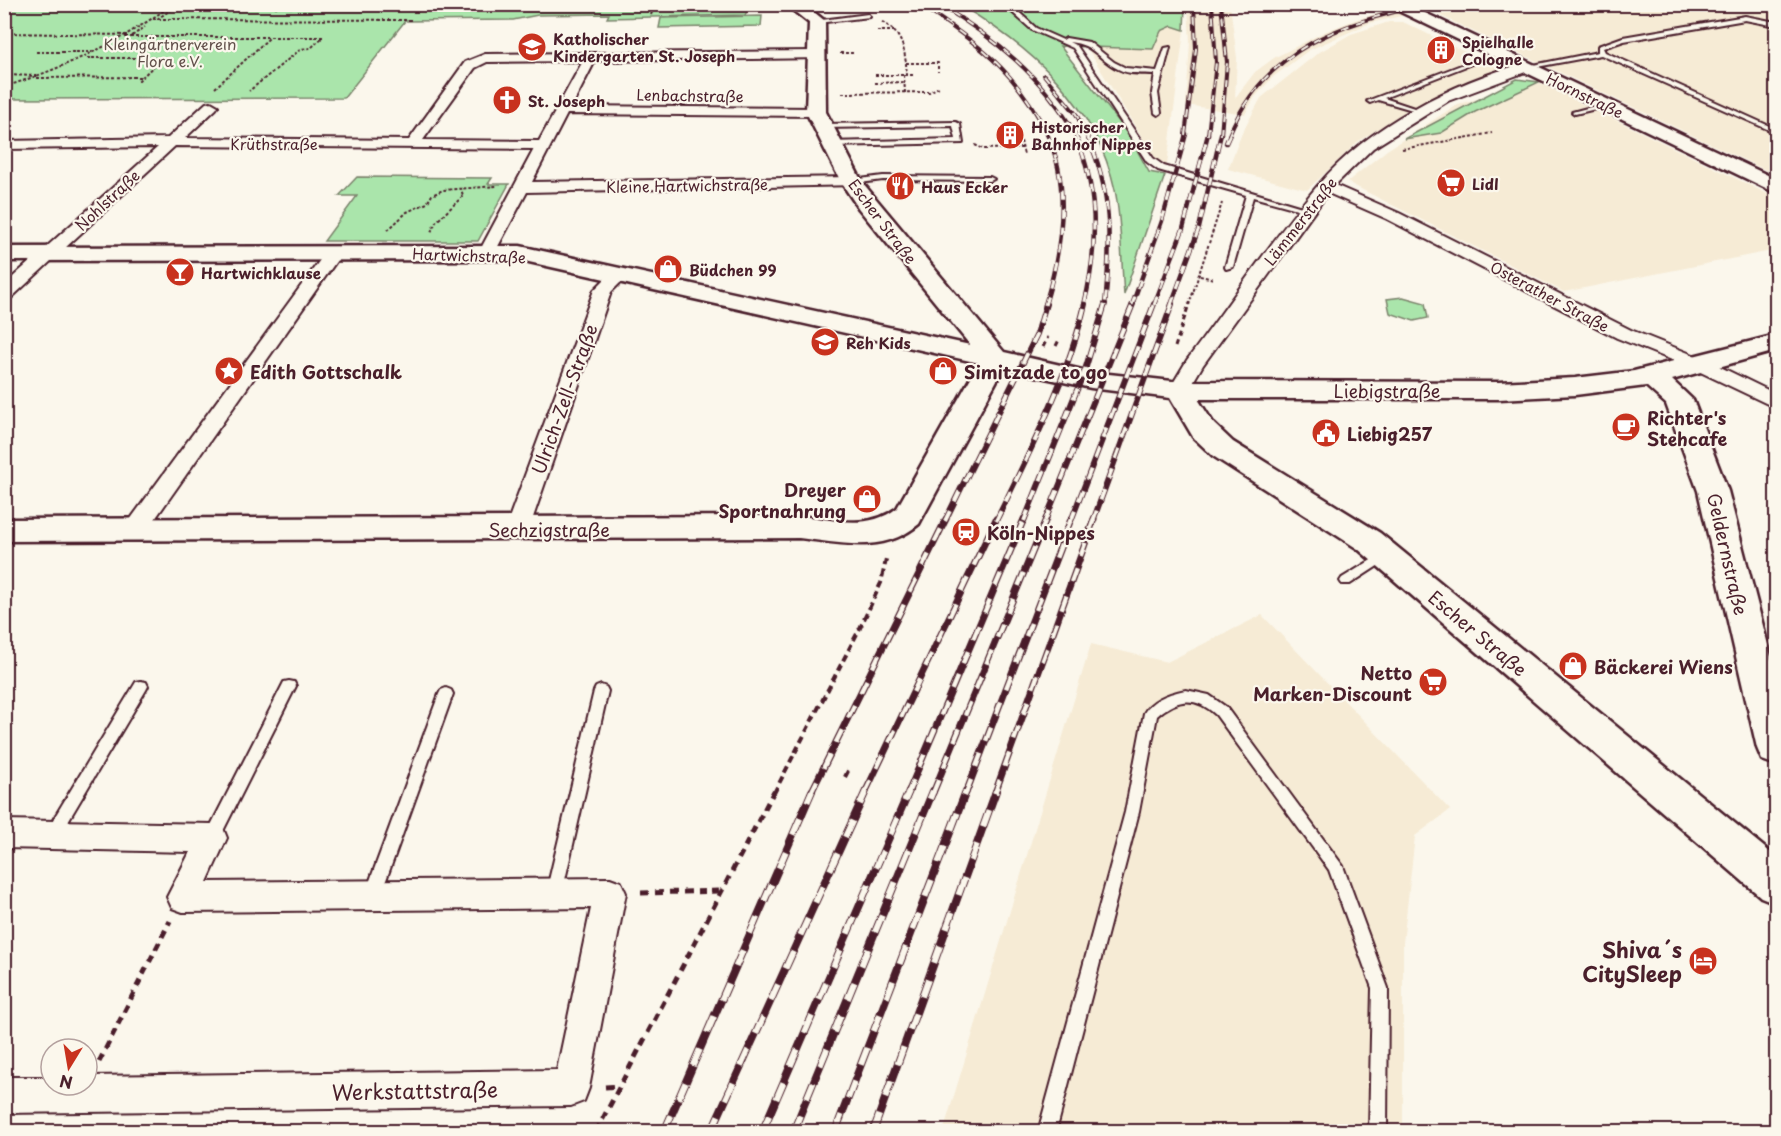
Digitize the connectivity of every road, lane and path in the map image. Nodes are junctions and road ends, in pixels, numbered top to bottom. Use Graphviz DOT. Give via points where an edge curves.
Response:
graph roads {
  1 [pos="491,4"];
  2 [pos="596,4"];
  3 [pos="655,4"];
  4 [pos="793,4"];
  5 [pos="1006,4"];
  6 [pos="1392,4"];
  7 [pos="171,5"];
  8 [pos="177,5"];
  9 [pos="592,10"];
  10 [pos="651,15"];
  11 [pos="867,16"];
  12 [pos="153,19"];
  13 [pos="157,19"];
  14 [pos="412,20"];
  15 [pos="817,21"];
  16 [pos="1776,24"];
  17 [pos="874,31"];
  18 [pos="897,31"];
  19 [pos="4,33"];
  20 [pos="127,36"];
  21 [pos="270,38"];
  22 [pos="1062,40"];
  23 [pos="1168,48"];
  24 [pos="36,52"];
  25 [pos="94,52"];
  26 [pos="1497,53"];
  27 [pos="1602,53"];
  28 [pos="818,56"];
  29 [pos="591,57"];
  30 [pos="84,58"];
  31 [pos="906,63"];
  32 [pos="1527,67"];
  33 [pos="938,72"];
  34 [pos="1159,73"];
  35 [pos="4,75"];
  36 [pos="875,75"];
  37 [pos="905,75"];
  38 [pos="914,75"];
  39 [pos="39,76"];
  40 [pos="141,77"];
  41 [pos="33,78"];
  42 [pos="138,81"];
  43 [pos="904,82"];
  44 [pos="875,83"];
  45 [pos="4,87"];
  46 [pos="939,87"];
  47 [pos="213,90"];
  48 [pos="249,91"];
  49 [pos="904,93"];
  50 [pos="211,105"];
  51 [pos="1606,105"];
  52 [pos="564,110"];
  53 [pos="1421,112"];
  54 [pos="1575,112"];
  55 [pos="1158,113"];
  56 [pos="821,119"];
  57 [pos="1776,130"];
  58 [pos="1492,133"];
  59 [pos="960,141"];
  60 [pos="1021,141"];
  61 [pos="169,142"];
  62 [pos="4,144"];
  63 [pos="413,144"];
  64 [pos="544,145"];
  65 [pos="1394,146"];
  66 [pos="1023,148"];
  67 [pos="1024,155"];
  68 [pos="990,179"];
  69 [pos="852,182"];
  70 [pos="522,186"];
  71 [pos="1325,186"];
  72 [pos="1776,187"];
  73 [pos="461,188"];
  74 [pos="1227,188"];
  75 [pos="1250,194"];
  76 [pos="1308,210"];
  77 [pos="387,231"];
  78 [pos="487,252"];
  79 [pos="334,253"];
  80 [pos="414,253"];
  81 [pos="4,254"];
  82 [pos="49,254"];
  83 [pos="1229,267"];
  84 [pos="620,275"];
  85 [pos="934,285"];
  86 [pos="4,296"];
  87 [pos="1059,340"];
  88 [pos="910,342"];
  89 [pos="1776,343"];
  90 [pos="1056,346"];
  91 [pos="1174,352"];
  92 [pos="995,359"];
  93 [pos="1699,364"];
  94 [pos="1651,375"];
  95 [pos="1179,390"];
  96 [pos="1776,402"];
  97 [pos="517,529"];
  98 [pos="4,530"];
  99 [pos="135,530"];
  100 [pos="891,530"];
  101 [pos="1386,555"];
  102 [pos="1346,581"];
  103 [pos="141,686"];
  104 [pos="289,686"];
  105 [pos="601,691"];
  106 [pos="1768,693"];
  107 [pos="446,694"];
  108 [pos="1776,748"];
  109 [pos="849,769"];
  110 [pos="845,777"];
  111 [pos="53,833"];
  112 [pos="4,834"];
  113 [pos="212,838"];
  114 [pos="1776,883"];
  115 [pos="724,891"];
  116 [pos="554,893"];
  117 [pos="610,894"];
  118 [pos="373,895"];
  119 [pos="183,897"];
  120 [pos="99,1062"];
  121 [pos="4,1095"];
  122 [pos="39,1095"];
  123 [pos="99,1096"];
  124 [pos="596,1131"];
  125 [pos="1047,1131"];
  126 [pos="1378,1131"];
  1 -- 8 [label="path" via="486,9"];
  2 -- 9 [label="path"];
  3 -- 10 [label="path"];
  4 -- 15 [label="street"];
  5 -- 22 [label="lane" via="1034,29"];
  6 -- 26 [label="street, Hornstraße"];
  7 -- 8 [label="path"];
  7 -- 12 [label="path"];
  8 -- 13 [label="path"];
  11 -- 15 [label="lane"];
  11 -- 18 [label="path"];
  12 -- 13 [label="path"];
  12 -- 20 [label="path"];
  13 -- 14 [label="path"];
  13 -- 20 [label="path"];
  15 -- 28 [label="street"];
  16 -- 27 [label="lane" via="1745,18 1623,39 1600,47"];
  17 -- 18 [label="path"];
  18 -- 31 [label="path" via="905,43"];
  19 -- 20 [label="path"];
  20 -- 21 [label="path"];
  20 -- 25 [label="path"];
  21 -- 47 [label="path"];
  21 -- 48 [label="path" via="323,38 311,48 301,49"];
  22 -- 34 [label="lane" via="1085,41 1121,69"];
  22 -- 74 [label="lane" via="1075,47 1150,160 1161,168"];
  23 -- 34 [label="lane"];
  24 -- 25 [label="path"];
  25 -- 30 [label="path"];
  26 -- 32 [label="street, Hornstraße"];
  26 -- 53 [label="lane" via="1374,99"];
  27 -- 32 [label="lane"];
  27 -- 57 [label="lane"];
  28 -- 29 [label="street"];
  28 -- 56 [label="street"];
  29 -- 52 [label="street"];
  29 -- 63 [label="street" via="485,58 476,62"];
  30 -- 39 [label="path"];
  30 -- 40 [label="path" via="162,58"];
  31 -- 33 [label="path" via="938,63"];
  31 -- 37 [label="path"];
  32 -- 51 [label="street, Hornstraße"];
  32 -- 53 [label="street, Lämmerstraße" via="1443,98"];
  34 -- 55 [label="lane" via="1155,93"];
  35 -- 39 [label="path"];
  36 -- 37 [label="path"];
  37 -- 38 [label="path"];
  37 -- 43 [label="path"];
  39 -- 41 [label="path"];
  40 -- 41 [label="path"];
  40 -- 42 [label="path"];
  41 -- 45 [label="path"];
  43 -- 44 [label="path"];
  43 -- 49 [label="path"];
  46 -- 49 [label="path" via="929,92"];
  49 -- 56 [label="path"];
  50 -- 61 [label="street, Nohlstraße"];
  51 -- 54 [label="lane"];
  51 -- 72 [label="street, Hornstraße"];
  52 -- 56 [label="street, Lenbachstraße"];
  52 -- 64 [label="street"];
  53 -- 71 [label="street, Lämmerstraße" via="1368,145"];
  56 -- 59 [label="lane"];
  56 -- 59 [label="lane" via="956,124"];
  56 -- 69 [label="street, Escher Straße"];
  58 -- 65 [label="path" via="1408,150"];
  59 -- 66 [label="path" via="983,149"];
  60 -- 66 [label="path"];
  61 -- 62 [label="street, Krüthstraße"];
  61 -- 63 [label="street, Krüthstraße"];
  61 -- 82 [label="street, Nohlstraße"];
  63 -- 64 [label="street, Krüthstraße"];
  64 -- 70 [label="street"];
  66 -- 67 [label="path"];
  68 -- 69 [label="lane" via="883,178"];
  69 -- 70 [label="street, Kleine Hartwichstraße"];
  69 -- 85 [label="street, Escher Straße"];
  70 -- 73 [label="path"];
  70 -- 78 [label="street"];
  71 -- 76 [label="street, Lämmerstraße"];
  71 -- 93 [label="street, Osterather Straße" via="1393,216 1624,334"];
  73 -- 77 [label="path" via="432,195 428,203 407,212"];
  73 -- 80 [label="path" via="463,196 436,222"];
  74 -- 75 [label="lane"];
  74 -- 91 [label="path"];
  75 -- 76 [label="lane"];
  75 -- 83 [label="lane"];
  76 -- 95 [label="street, Lämmerstraße"];
  78 -- 80 [label="street, Hartwichstraße"];
  78 -- 84 [label="street, Hartwichstraße" via="520,253"];
  79 -- 80 [label="street, Hartwichstraße"];
  79 -- 82 [label="street, Hartwichstraße"];
  79 -- 99 [label="street"];
  81 -- 82 [label="street, Hartwichstraße"];
  82 -- 86 [label="street, Nohlstraße"];
  84 -- 88 [label="street, Hartwichstraße"];
  84 -- 97 [label="street, Ulrich-Zell-Straße" via="603,290"];
  85 -- 88 [label="street" via="931,313"];
  85 -- 92 [label="street, Escher Straße"];
  87 -- 90 [label="path"];
  88 -- 92 [label="street, Hartwichstraße"];
  89 -- 93 [label="street, Liebigstraße"];
  92 -- 95 [label="street, Liebigstraße" via="1124,386"];
  92 -- 100 [label="street" via="912,510"];
  93 -- 94 [label="street, Liebigstraße"];
  93 -- 96 [label="street, Osterather Straße"];
  94 -- 95 [label="street, Liebigstraße" via="1577,386 1472,390"];
  94 -- 106 [label="street, Geldernstraße" via="1679,400 1700,452"];
  95 -- 101 [label="street, Escher Straße" via="1203,430 1223,449"];
  97 -- 99 [label="street, Sechzigstraße"];
  97 -- 100 [label="street, Sechzigstraße" via="799,527 871,534"];
  98 -- 99 [label="street, Sechzigstraße"];
  100 -- 115 [label="path" via="881,583"];
  101 -- 102 [label="lane"];
  101 -- 114 [label="street, Escher Straße"];
  103 -- 111 [label="lane"];
  104 -- 113 [label="lane"];
  105 -- 116 [label="lane"];
  106 -- 108 [label="street, Geldernstraße"];
  107 -- 118 [label="lane"];
  109 -- 110 [label="path"];
  111 -- 112 [label="street"];
  111 -- 113 [label="street"];
  113 -- 119 [label="street"];
  115 -- 117 [label="path"];
  115 -- 124 [label="path"];
  116 -- 117 [label="street"];
  116 -- 118 [label="street"];
  117 -- 123 [label="street, Werkstattstraße" via="571,1088"];
  118 -- 119 [label="street"];
  119 -- 120 [label="path"];
  121 -- 122 [label="street, Werkstattstraße"];
  125 -- 126 [label="lane" via="1132,812 1151,713 1160,704 1184,695 1205,698 1221,711 1335,866 1380,988"];
}
